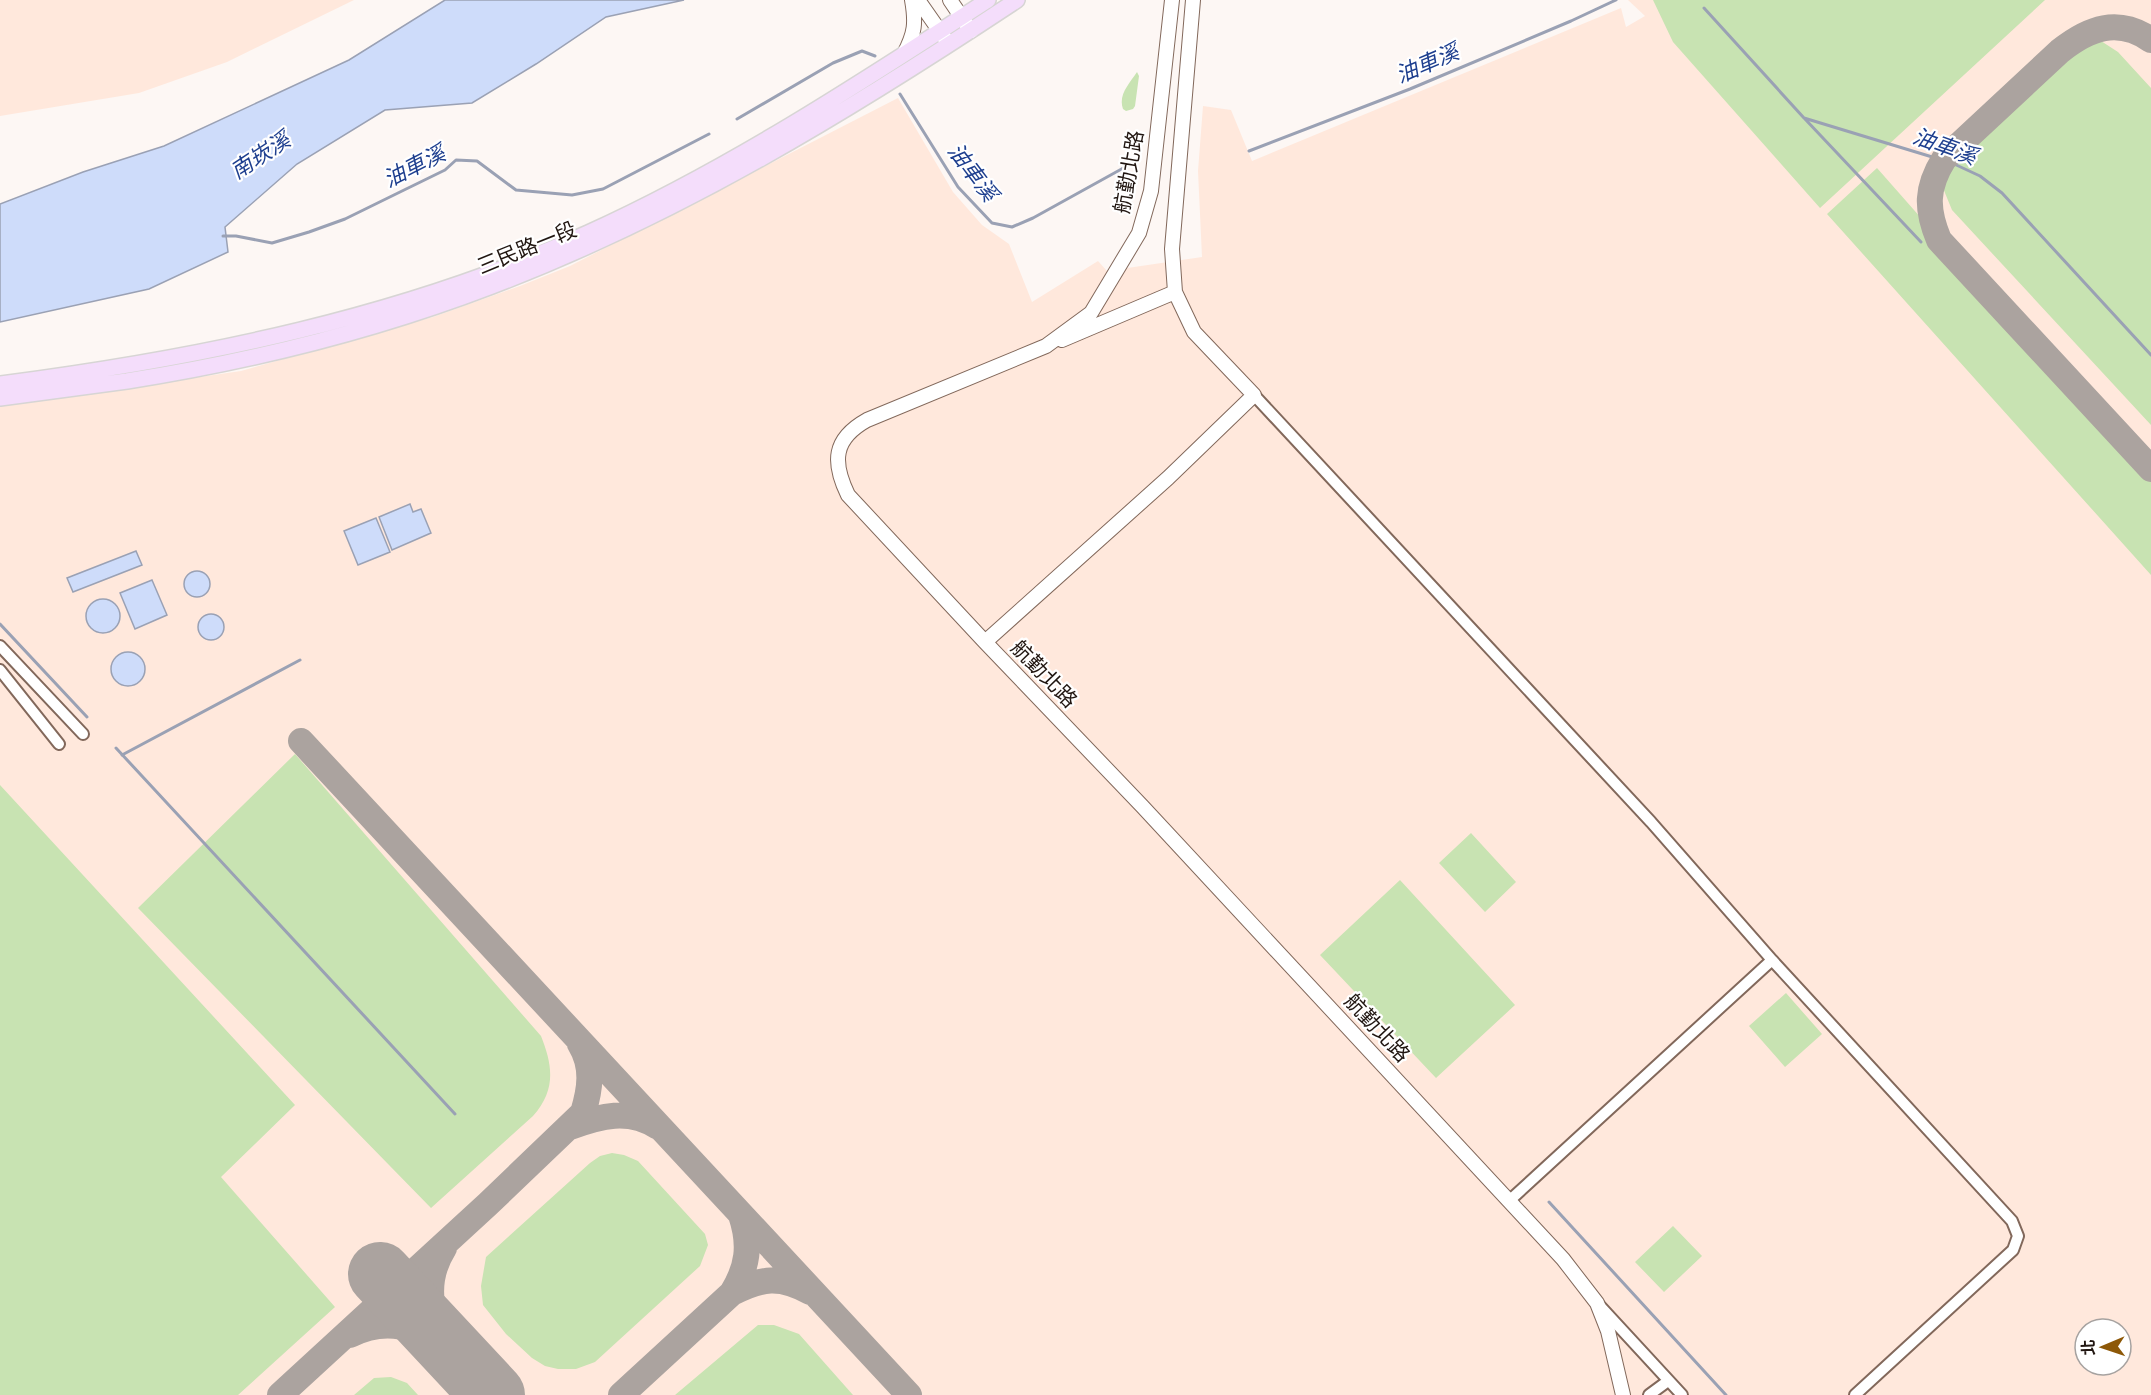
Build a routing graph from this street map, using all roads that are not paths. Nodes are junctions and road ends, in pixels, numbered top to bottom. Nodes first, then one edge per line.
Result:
1 (912, 0) edge
2 (918, 0) edge
3 (950, 0) edge
4 (988, 0) edge
5 (1017, 0) edge
6 (1172, 0) edge
7 (1193, 0) edge
8 (962, 17) junction
9 (940, 31) junction
10 (971, 31) junction
11 (949, 45) junction
12 (904, 54) junction
13 (1175, 292) junction
14 (1046, 346) junction
15 (0, 384) edge
16 (1254, 395) junction
17 (0, 398) edge
18 (985, 642) junction
19 (0, 646) edge
20 (0, 670) edge
21 (82, 734) dead end
22 (59, 744) dead end
23 (1772, 960) junction
24 (1509, 1201) junction
25 (1597, 1303) junction
26 (1668, 1381) junction
27 (1623, 1395) edge
28 (1648, 1395) edge
29 (1683, 1395) edge
30 (1855, 1395) edge

1 - 12 street
2 - 9 street
3 - 8 street
4 - 8 main road, 三民路一段
5 - 10 main road, 三民路一段
6 - 14 street, 航勤北路
7 - 13 street
8 - 9 main road, 三民路一段
8 - 10 street
9 - 11 street
9 - 12 main road, 三民路一段
10 - 11 main road, 三民路一段
11 - 17 main road, 三民路一段
12 - 15 main road, 三民路一段
13 - 14 street
13 - 16 street
14 - 18 street, 航勤北路
16 - 18 street
16 - 23 street
18 - 24 street, 航勤北路
19 - 21 street
20 - 22 street
23 - 24 street
23 - 30 street
24 - 25 street, 航勤北路
25 - 26 street
25 - 27 street, 航勤北路
26 - 28 street
26 - 29 street

